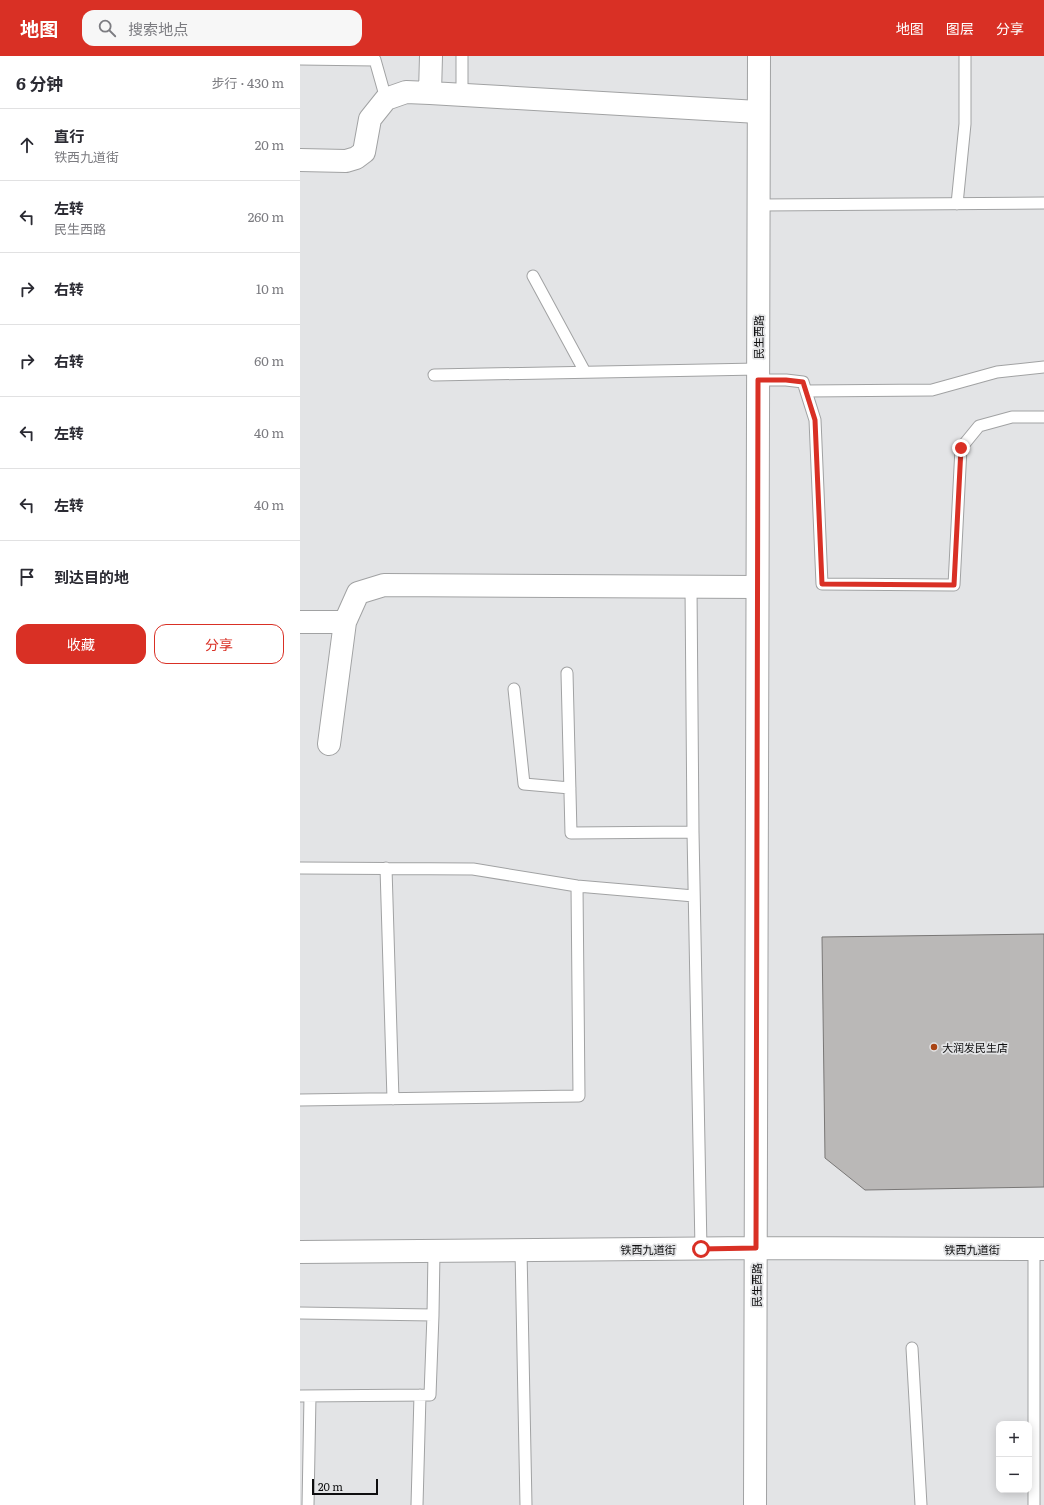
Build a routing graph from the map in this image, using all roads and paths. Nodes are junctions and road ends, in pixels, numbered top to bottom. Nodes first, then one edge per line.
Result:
1 (431, 56) edge
2 (462, 56) edge
3 (759, 56) edge
4 (965, 56) edge
5 (300, 59) edge
6 (430, 93) junction
7 (462, 95) junction
8 (386, 99) junction
9 (758, 112) junction
10 (300, 160) edge
11 (1044, 203) edge
12 (957, 204) junction
13 (758, 205) junction
14 (533, 276) dead end
15 (1044, 367) edge
16 (585, 372) junction
17 (758, 374) junction
18 (434, 375) dead end
19 (806, 391) junction
20 (1044, 417) edge
21 (692, 587) junction
22 (758, 587) junction
23 (300, 622) edge
24 (345, 622) junction
25 (567, 673) dead end
26 (514, 689) dead end
27 (329, 744) dead end
28 (570, 788) junction
29 (693, 832) junction
30 (300, 868) edge
31 (386, 868) junction
32 (577, 886) junction
33 (694, 896) junction
34 (393, 1098) junction
35 (300, 1100) edge
36 (756, 1248) junction
37 (701, 1249) junction
38 (1039, 1249) edge
39 (521, 1250) junction
40 (434, 1251) junction
41 (300, 1252) edge
42 (300, 1313) edge
43 (432, 1315) junction
44 (912, 1348) dead end
45 (420, 1395) junction
46 (305, 1396) edge
47 (308, 1505) edge
48 (417, 1505) edge
49 (526, 1505) edge
50 (755, 1505) edge
51 (921, 1505) edge
52 (1034, 1505) edge

1 - 6 main road
2 - 7 lane
3 - 9 main road, 民生西路
4 - 12 lane
5 - 8 lane
6 - 7 main road
6 - 8 main road
7 - 9 main road
8 - 10 main road
9 - 13 main road, 民生西路
11 - 12 lane
12 - 13 lane
13 - 17 main road, 民生西路
14 - 16 lane
15 - 19 lane
16 - 17 lane
16 - 18 lane
17 - 19 lane
17 - 22 main road, 民生西路
19 - 20 lane
21 - 22 main road
21 - 24 main road
21 - 29 lane
22 - 36 main road, 民生西路
23 - 24 main road
24 - 27 main road
25 - 28 lane
26 - 28 lane
28 - 29 lane
29 - 33 lane
30 - 31 lane
31 - 32 lane
31 - 34 lane
32 - 33 lane
32 - 34 lane
33 - 37 lane
34 - 35 lane
36 - 37 main road, 铁西九道街
36 - 38 main road, 铁西九道街
36 - 50 main road, 民生西路
37 - 39 main road, 铁西九道街
38 - 52 lane
39 - 40 main road, 铁西九道街
39 - 49 lane
40 - 41 main road, 铁西九道街
40 - 43 lane
42 - 43 lane
43 - 45 lane
44 - 51 lane
45 - 46 lane
45 - 48 lane
46 - 47 lane

